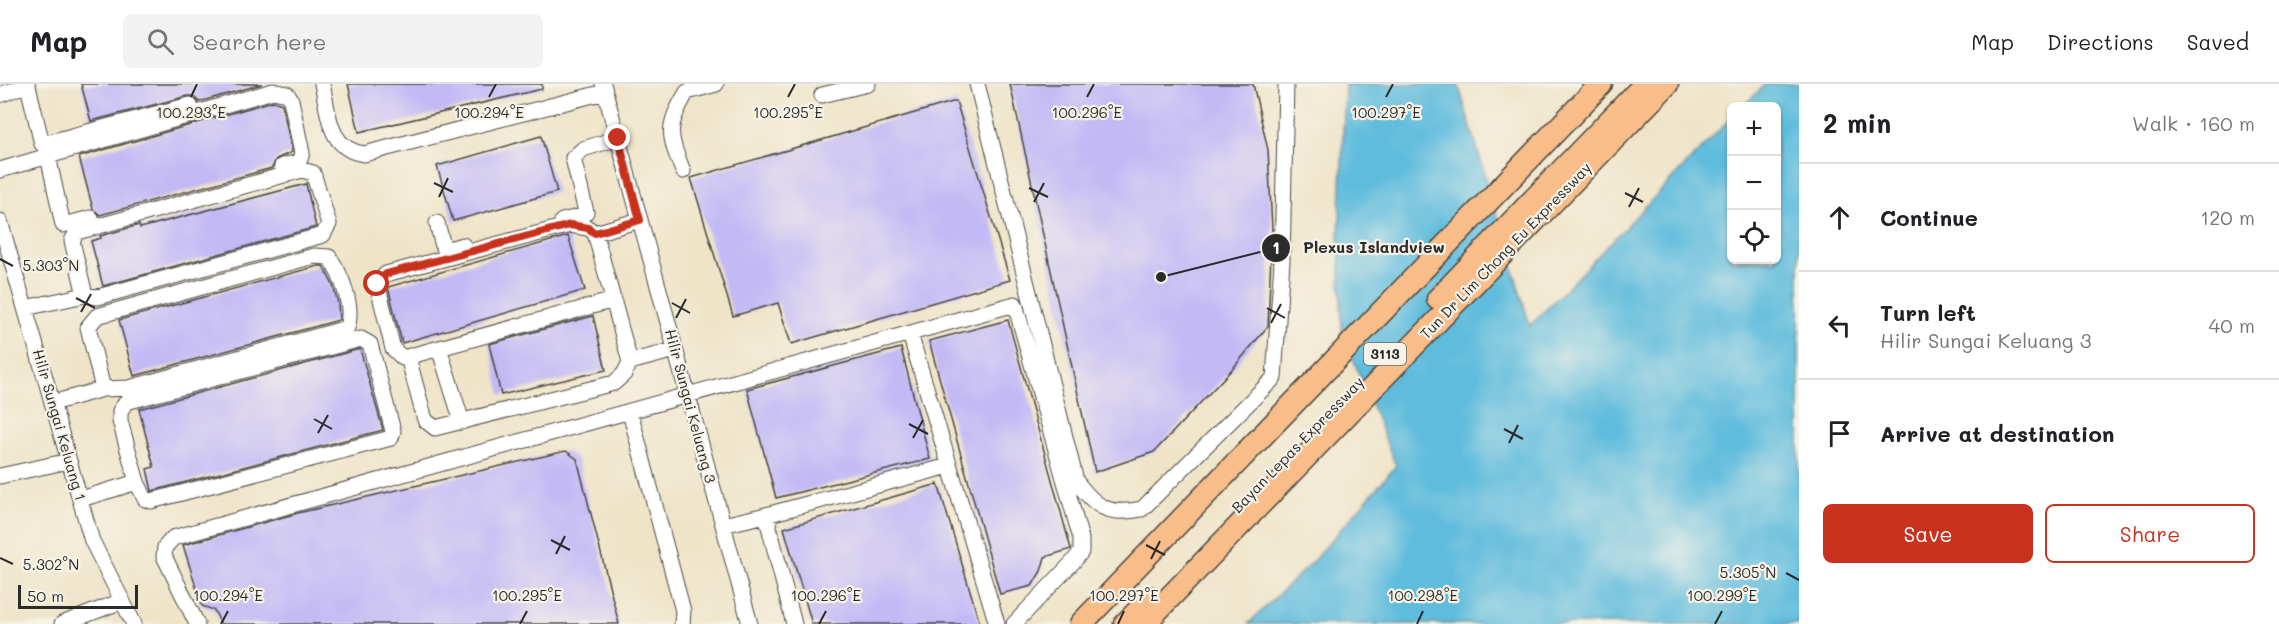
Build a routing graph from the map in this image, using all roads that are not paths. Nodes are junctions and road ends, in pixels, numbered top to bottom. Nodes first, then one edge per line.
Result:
1 (267, 84) edge
2 (322, 84) edge
3 (716, 84) edge
4 (868, 84) edge
5 (977, 84) edge
6 (1286, 84) edge
7 (1600, 84) edge
8 (1617, 84) edge
9 (1645, 84) edge
10 (1667, 84) edge
11 (27, 85) edge
12 (604, 88) edge
13 (0, 95) edge
14 (822, 95) dead end
15 (618, 138) junction
16 (48, 156) junction
17 (0, 170) edge
18 (682, 171) dead end
19 (0, 220) edge
20 (640, 220) junction
21 (437, 223) dead end
22 (595, 233) junction
23 (2, 234) edge
24 (85, 295) junction
25 (614, 300) junction
26 (25, 308) junction
27 (910, 334) junction
28 (439, 348) junction
29 (675, 350) junction
30 (408, 357) junction
31 (630, 362) junction
32 (103, 389) junction
33 (688, 396) junction
34 (52, 403) junction
35 (630, 412) junction
36 (462, 422) junction
37 (69, 461) junction
38 (949, 466) junction
39 (0, 476) edge
40 (137, 482) junction
41 (81, 499) junction
42 (766, 515) junction
43 (723, 525) junction
44 (122, 601) junction
45 (62, 624) edge
46 (134, 624) edge
47 (197, 624) edge
48 (682, 624) edge
49 (750, 624) edge
50 (794, 624) edge
51 (997, 624) edge
52 (1014, 624) edge
53 (1082, 624) edge
54 (1098, 624) edge
55 (1125, 624) edge
56 (1144, 624) edge

1 - 11 street
2 - 12 street
3 - 18 street
4 - 14 street
5 - 6 street
7 - 53 highway, 3113
8 - 54 highway, Bayan Lepas Expressway / 3113
9 - 55 highway, Bayan Lepas Expressway / 3113
10 - 56 highway, Tun Dr Lim Chong Eu Expressway / 3113
11 - 13 street
12 - 15 street, Hilir Sungai Keluang 3
15 - 20 street, Hilir Sungai Keluang 3
15 - 21 street
16 - 16 street
16 - 17 street
19 - 23 street, Hilir Sungai Keluang 1
20 - 22 street
20 - 29 street, Hilir Sungai Keluang 3
22 - 25 street
22 - 30 street
23 - 26 street, Hilir Sungai Keluang 1
24 - 24 street
24 - 26 street
25 - 28 street
25 - 31 street
26 - 34 street, Hilir Sungai Keluang 1
27 - 33 street
27 - 38 street
27 - 52 street
28 - 30 street
28 - 36 street
29 - 31 street
29 - 33 street, Hilir Sungai Keluang 3
30 - 36 street
31 - 36 street
32 - 32 street
32 - 34 street
33 - 35 street
33 - 43 street, Hilir Sungai Keluang 3
34 - 37 street, Hilir Sungai Keluang 1
35 - 47 street
35 - 48 street
37 - 39 street
37 - 41 street, Hilir Sungai Keluang 1
38 - 42 street
38 - 51 street
40 - 40 street
40 - 41 street
41 - 44 street, Hilir Sungai Keluang 1
42 - 43 street
42 - 50 street
43 - 49 street, Hilir Sungai Keluang 3
44 - 45 street
44 - 46 street, Hilir Sungai Keluang 1

